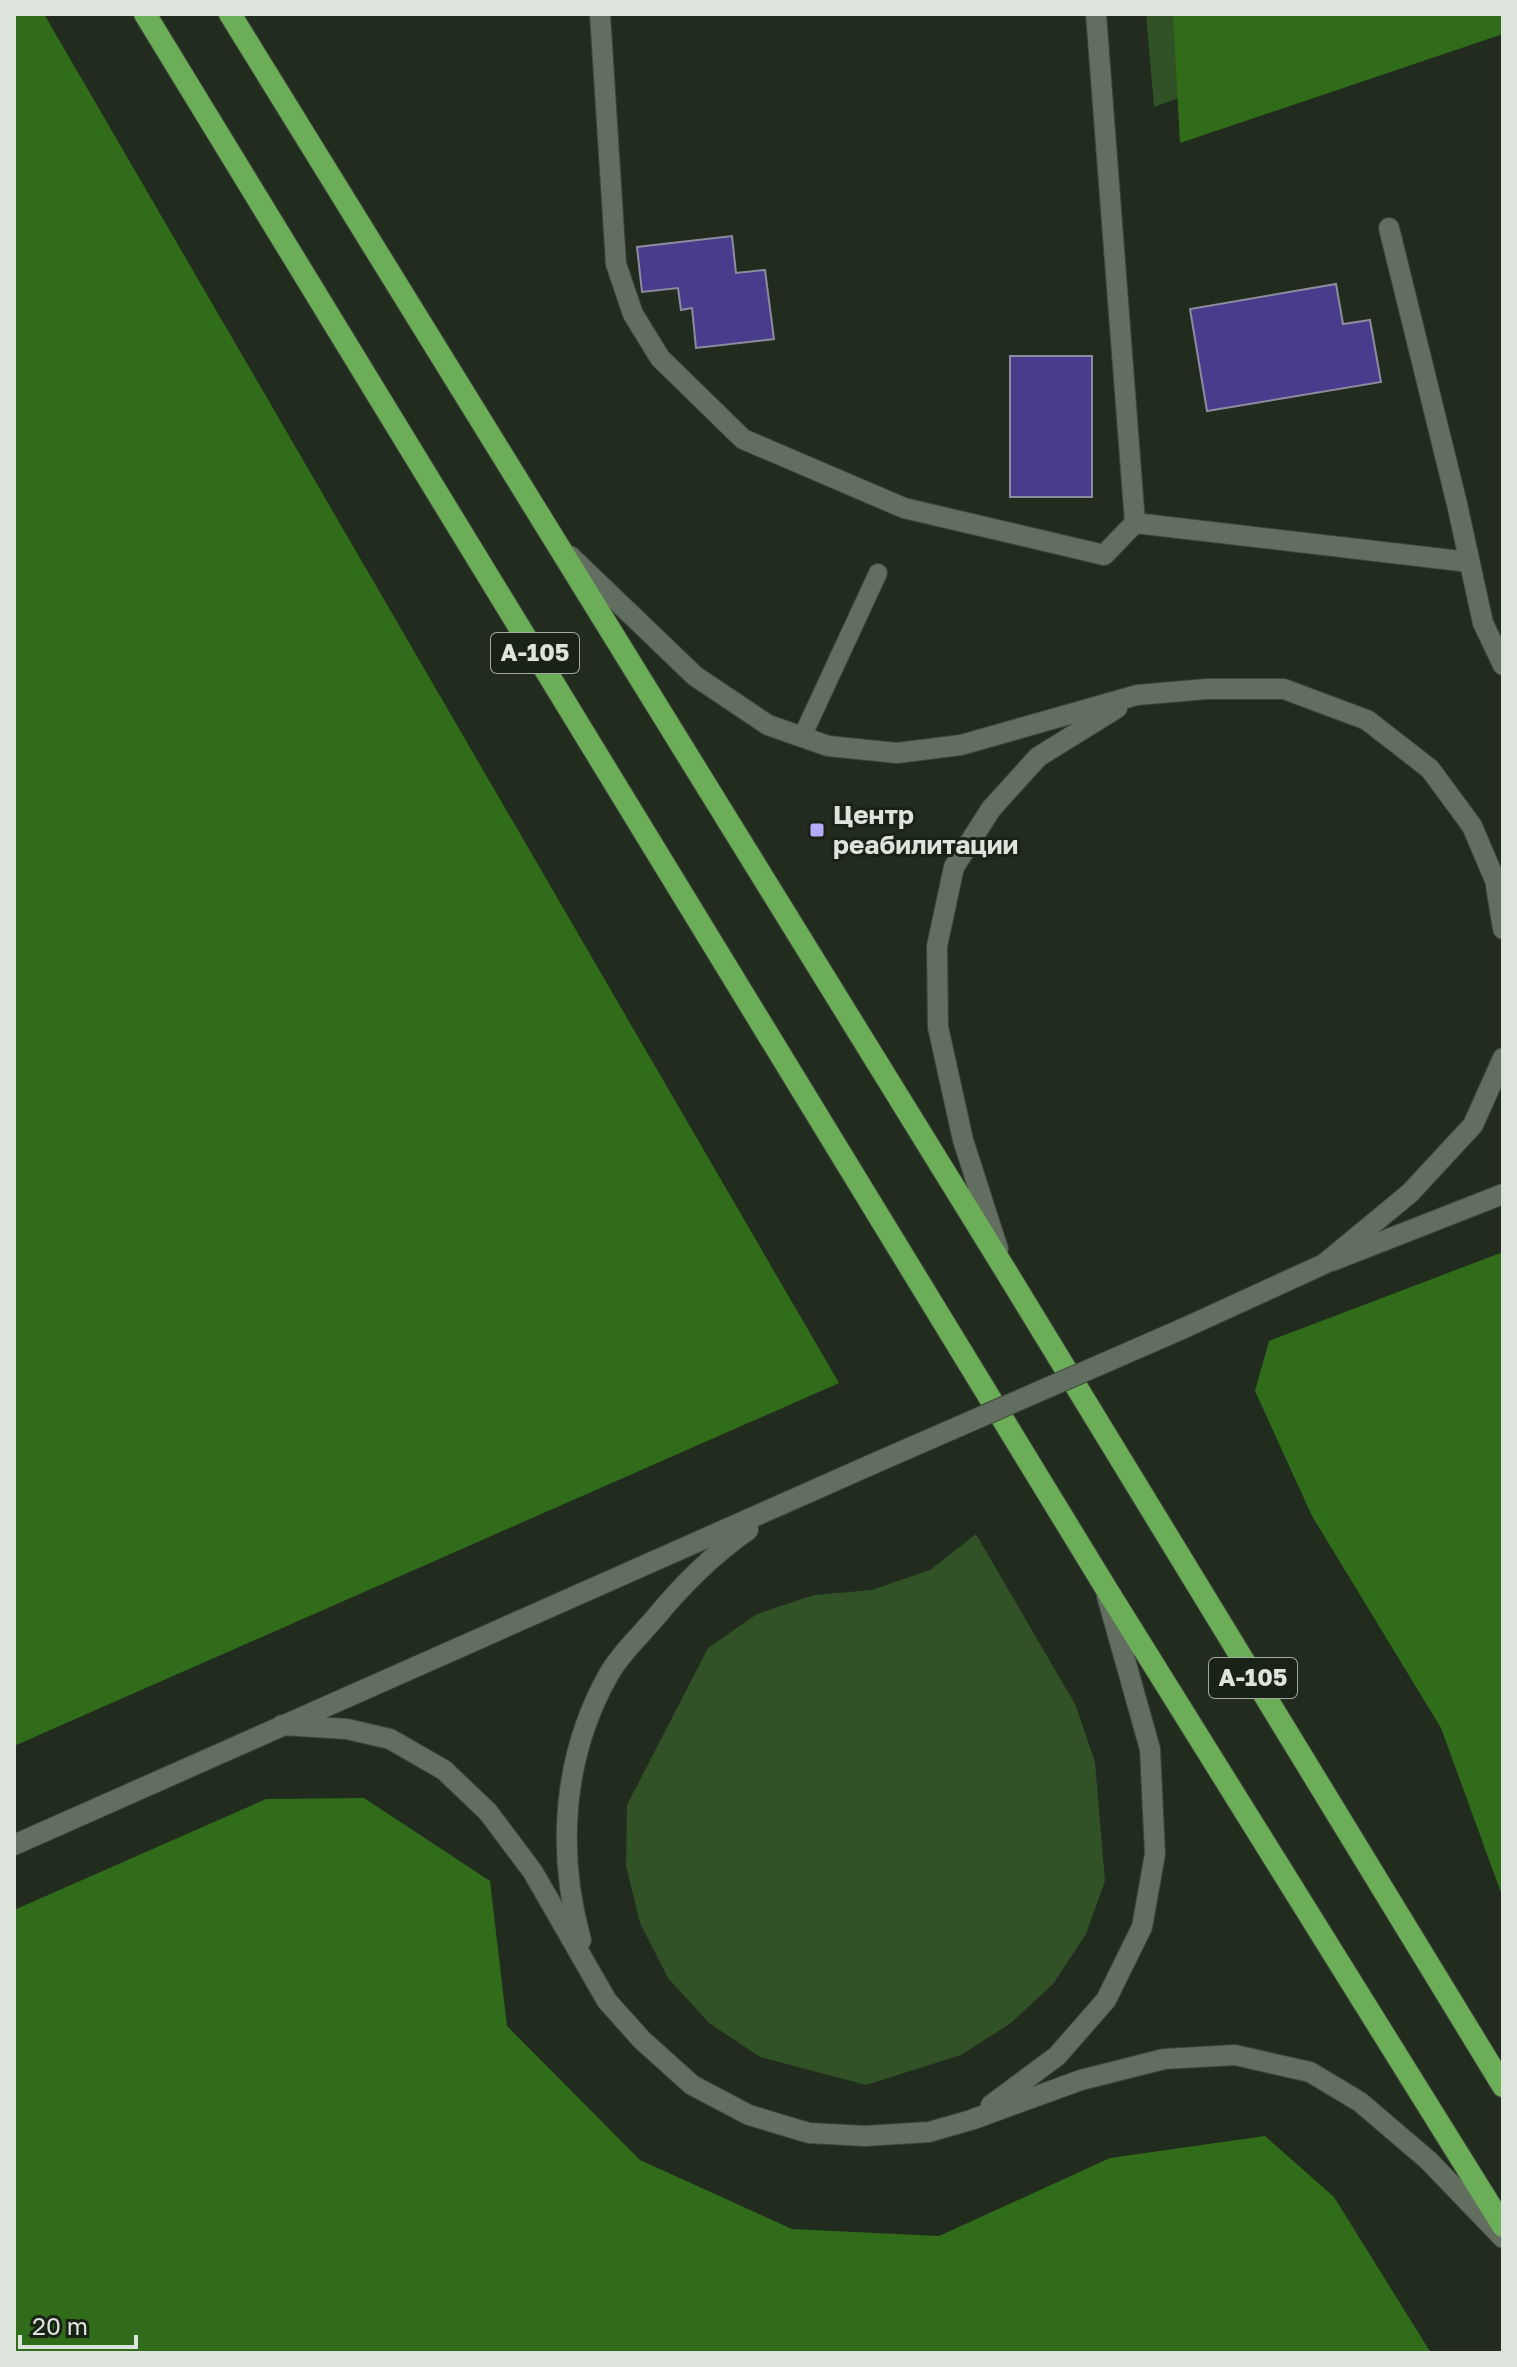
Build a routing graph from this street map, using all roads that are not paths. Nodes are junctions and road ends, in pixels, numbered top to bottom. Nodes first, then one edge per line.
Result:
1 (145, 14) edge
2 (230, 14) edge
3 (600, 14) edge
4 (1096, 14) edge
5 (1389, 228) dead end
6 (1135, 523) junction
7 (555, 542) junction
8 (1469, 562) junction
9 (878, 573) dead end
10 (1503, 665) edge
11 (1137, 695) junction
12 (802, 737) junction
13 (1499, 892) edge
14 (1503, 929) edge
15 (1503, 1058) edge
16 (1503, 1194) edge
17 (1324, 1264) junction
18 (1004, 1268) junction
19 (792, 1501) junction
20 (1104, 1585) junction
21 (282, 1725) junction
22 (14, 1845) edge
23 (587, 1963) junction
24 (1503, 2086) edge
25 (971, 2120) junction
26 (1503, 2226) edge
27 (1503, 2238) edge

1 - 20 highway, А-105
2 - 7 highway, А-105
3 - 6 main road
4 - 6 main road
5 - 8 main road
6 - 8 main road
7 - 12 main road
7 - 18 highway, А-105
8 - 10 main road
9 - 12 lane
11 - 12 main road
11 - 13 main road
11 - 18 main road
13 - 14 main road
15 - 17 main road
16 - 17 main road
17 - 19 main road, bridge
18 - 24 highway, А-105
19 - 21 main road
19 - 23 main road
20 - 25 main road
20 - 26 highway, А-105
21 - 22 main road
21 - 23 main road
23 - 25 main road
25 - 27 main road

